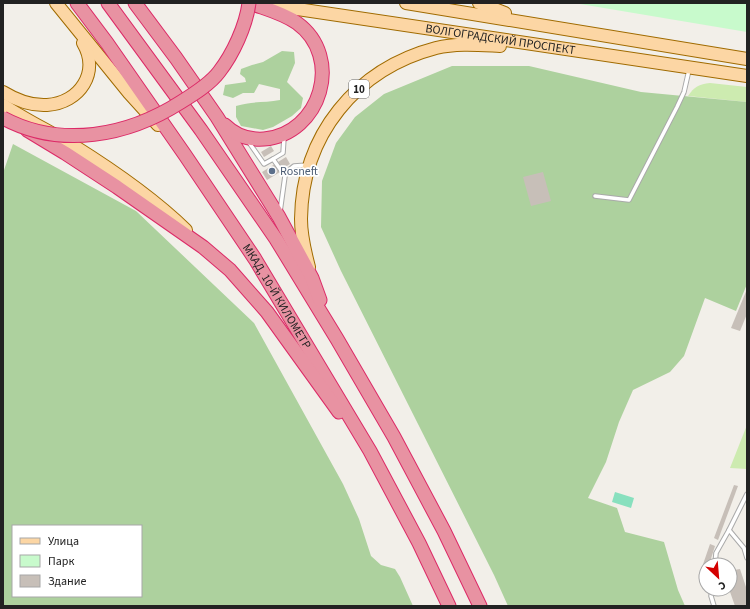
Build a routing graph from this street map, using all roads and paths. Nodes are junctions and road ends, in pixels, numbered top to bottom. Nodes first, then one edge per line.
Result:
1 (56, 3) edge
2 (77, 3) edge
3 (135, 3) edge
4 (249, 3) edge
5 (254, 3) edge
6 (406, 3) edge
7 (479, 3) edge
8 (111, 8) edge
9 (67, 18) junction
10 (540, 25) junction
11 (554, 47) junction
12 (747, 60) edge
13 (689, 67) junction
14 (747, 76) edge
15 (3, 92) edge
16 (3, 105) edge
17 (3, 117) edge
18 (217, 117) junction
19 (285, 133) junction
20 (246, 137) junction
21 (185, 155) junction
22 (273, 159) junction
23 (309, 164) junction
24 (284, 174) junction
25 (595, 196) dead end
26 (279, 217) junction
27 (203, 247) junction
28 (312, 278) junction
29 (337, 338) junction
30 (370, 451) junction
31 (747, 494) edge
32 (729, 530) junction
33 (716, 557) edge
34 (747, 558) edge
35 (449, 606) edge
36 (480, 606) edge

1 - 9 main road
2 - 21 highway, МКАД, 10-Й КИЛОМЕТР
3 - 18 highway
4 - 17 highway, bridge
4 - 19 highway
5 - 11 main road, ВОЛГОГРАДСКИЙ ПРОСПЕКТ
6 - 10 main road, ВОЛГОГРАДСКИЙ ПРОСПЕКТ
7 - 10 main road
8 - 29 highway
9 - 15 main road
9 - 21 main road
10 - 12 main road, ВОЛГОГРАДСКИЙ ПРОСПЕКТ
11 - 13 main road, ВОЛГОГРАДСКИЙ ПРОСПЕКТ
11 - 23 main road, 10
13 - 14 main road, ВОЛГОГРАДСКИЙ ПРОСПЕКТ
13 - 25 lane
16 - 27 main road
17 - 27 highway
18 - 20 highway
18 - 26 highway
19 - 20 highway
19 - 22 lane
20 - 22 lane
21 - 30 highway, МКАД, 10-Й КИЛОМЕТР
22 - 24 lane
23 - 24 lane
23 - 28 main road, 10
24 - 26 lane
26 - 28 highway
27 - 30 highway
28 - 29 highway, 10
29 - 36 highway
30 - 35 highway, МКАД, 10-Й КИЛОМЕТР
31 - 32 lane
32 - 33 lane
32 - 34 lane

